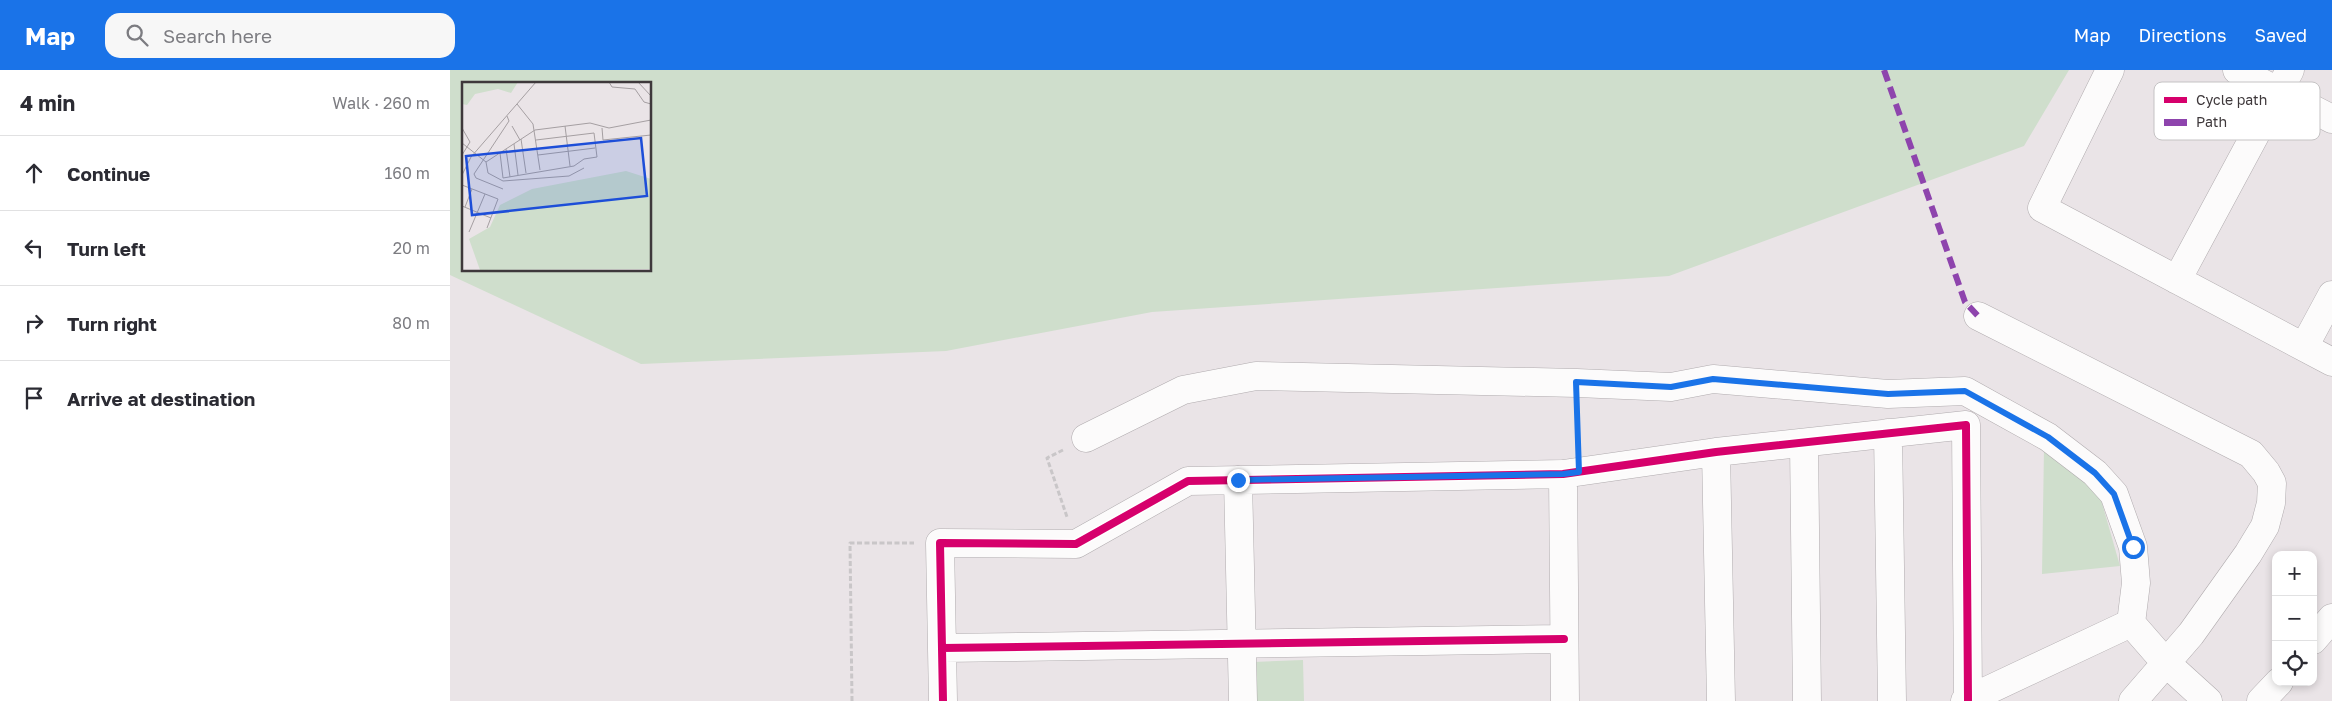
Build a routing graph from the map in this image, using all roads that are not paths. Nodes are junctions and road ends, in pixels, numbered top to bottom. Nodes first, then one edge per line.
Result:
1 (2110, 70) edge
2 (2238, 70) edge
3 (2284, 81) edge
4 (2320, 110) edge
5 (2332, 119) edge
6 (2252, 140) edge
7 (2177, 280) junction
8 (2332, 295) edge
9 (1978, 316) dead end
10 (2304, 347) junction
11 (2332, 362) edge
12 (1888, 433) junction
13 (1086, 438) dead end
14 (1804, 443) junction
15 (1716, 452) junction
16 (1571, 473) junction
17 (1238, 480) junction
18 (2332, 618) edge
19 (2130, 623) junction
20 (2317, 635) edge
21 (1564, 639) junction
22 (1242, 644) junction
23 (942, 648) junction
24 (2166, 662) junction
25 (2275, 686) edge
26 (2199, 692) edge
27 (1966, 700) edge
28 (943, 701) edge
29 (1243, 701) edge
30 (1565, 701) edge
31 (1721, 701) edge
32 (1807, 701) edge
33 (1892, 701) edge
34 (2133, 701) edge
35 (2260, 701) edge

1 - 7 main road
2 - 3 main road
4 - 5 main road
6 - 7 main road
7 - 10 main road
8 - 10 main road
9 - 24 main road
10 - 11 main road
12 - 14 main road
12 - 27 main road
12 - 33 main road
13 - 19 main road
14 - 15 main road
14 - 32 main road
15 - 16 main road
15 - 31 main road
16 - 17 main road
16 - 21 main road
17 - 22 main road
17 - 23 main road
18 - 20 main road
19 - 24 main road
19 - 27 main road
21 - 22 main road
21 - 30 main road
22 - 23 main road
22 - 29 main road
23 - 28 main road
24 - 26 main road
24 - 34 main road
25 - 35 main road

